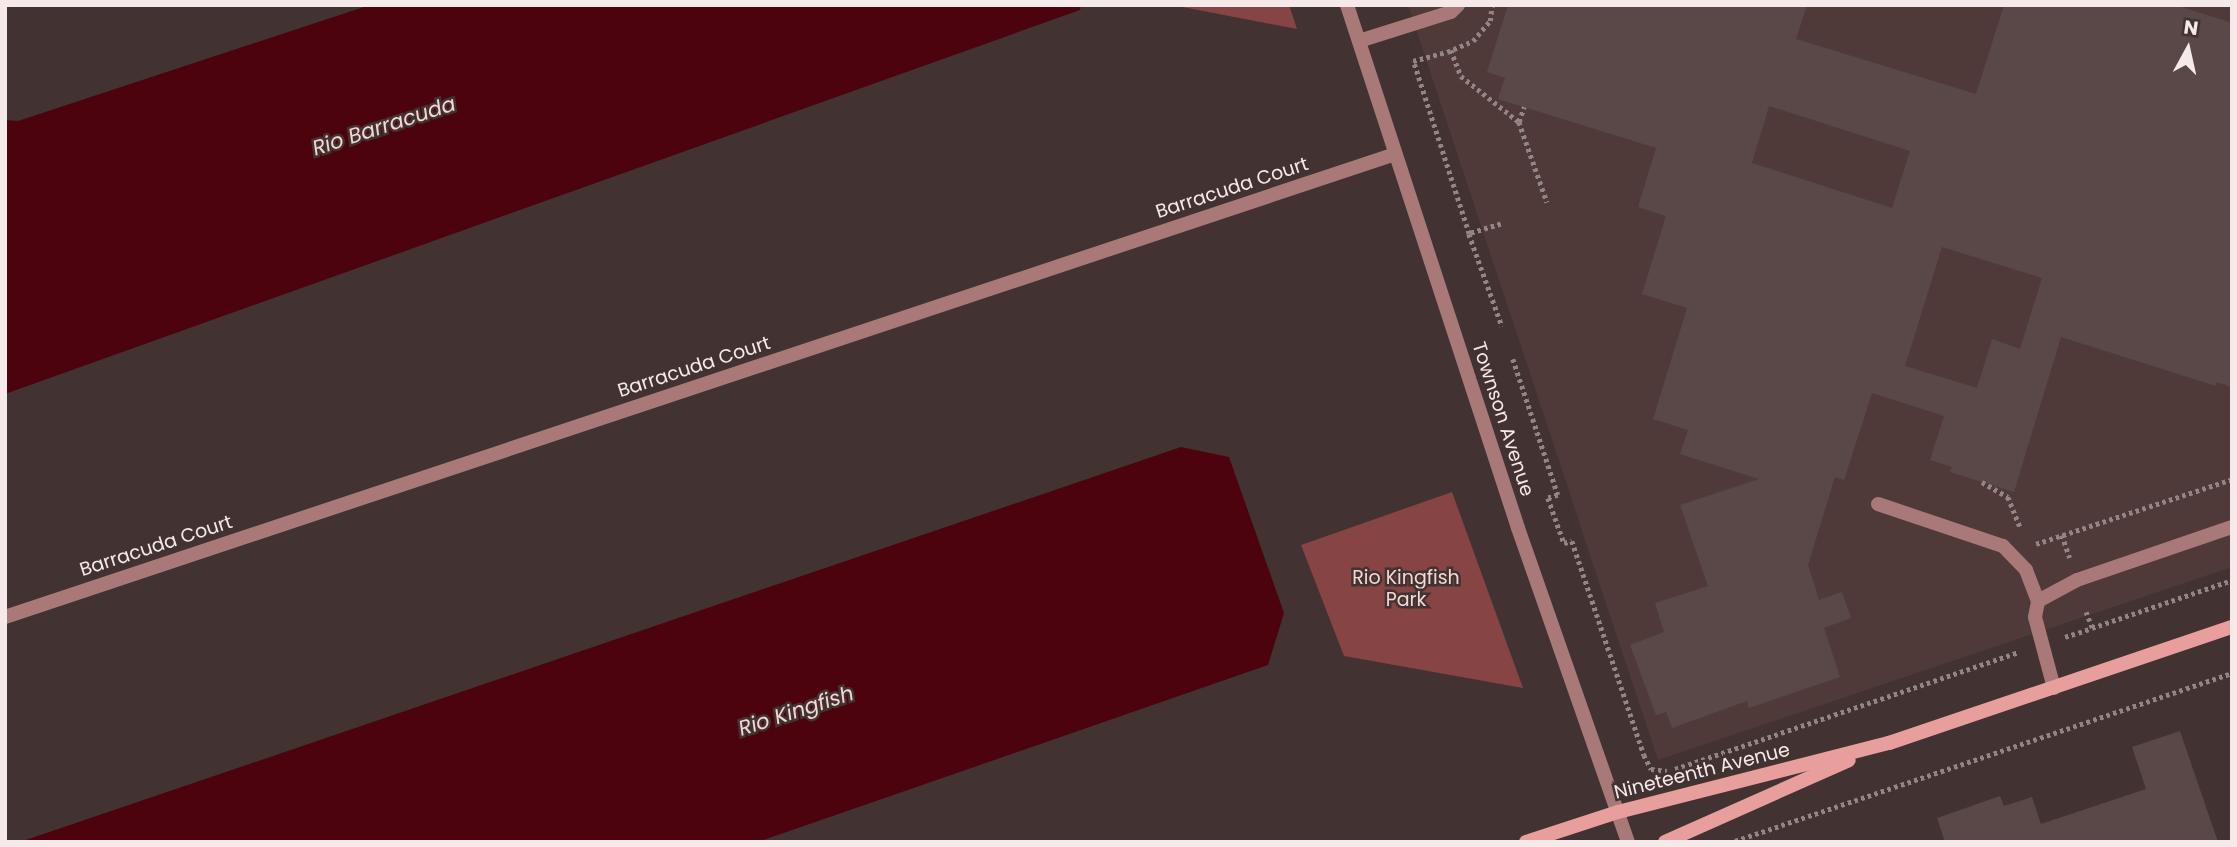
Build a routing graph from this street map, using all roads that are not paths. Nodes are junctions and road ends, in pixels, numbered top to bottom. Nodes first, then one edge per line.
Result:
1 (1347, 5) edge
2 (1458, 5) edge
3 (1359, 41) junction
4 (1395, 154) junction
5 (1878, 504) dead end
6 (2232, 527) edge
7 (2038, 601) junction
8 (5, 617) edge
9 (2232, 627) edge
10 (2053, 688) junction
11 (1889, 743) junction
12 (1618, 812) junction
13 (1526, 842) edge
14 (1628, 842) edge
15 (1665, 842) edge

1 - 3 street, Townson Avenue
2 - 3 street
3 - 4 street, Townson Avenue
4 - 8 street, Barracuda Court
4 - 12 street, Townson Avenue
5 - 7 street
6 - 7 street
7 - 10 street
9 - 10 main road, Nineteenth Avenue
10 - 11 main road, Nineteenth Avenue
11 - 12 main road, Nineteenth Avenue
11 - 15 main road, Nineteenth Avenue
12 - 13 main road, Nineteenth Avenue
12 - 14 street, Townson Avenue

